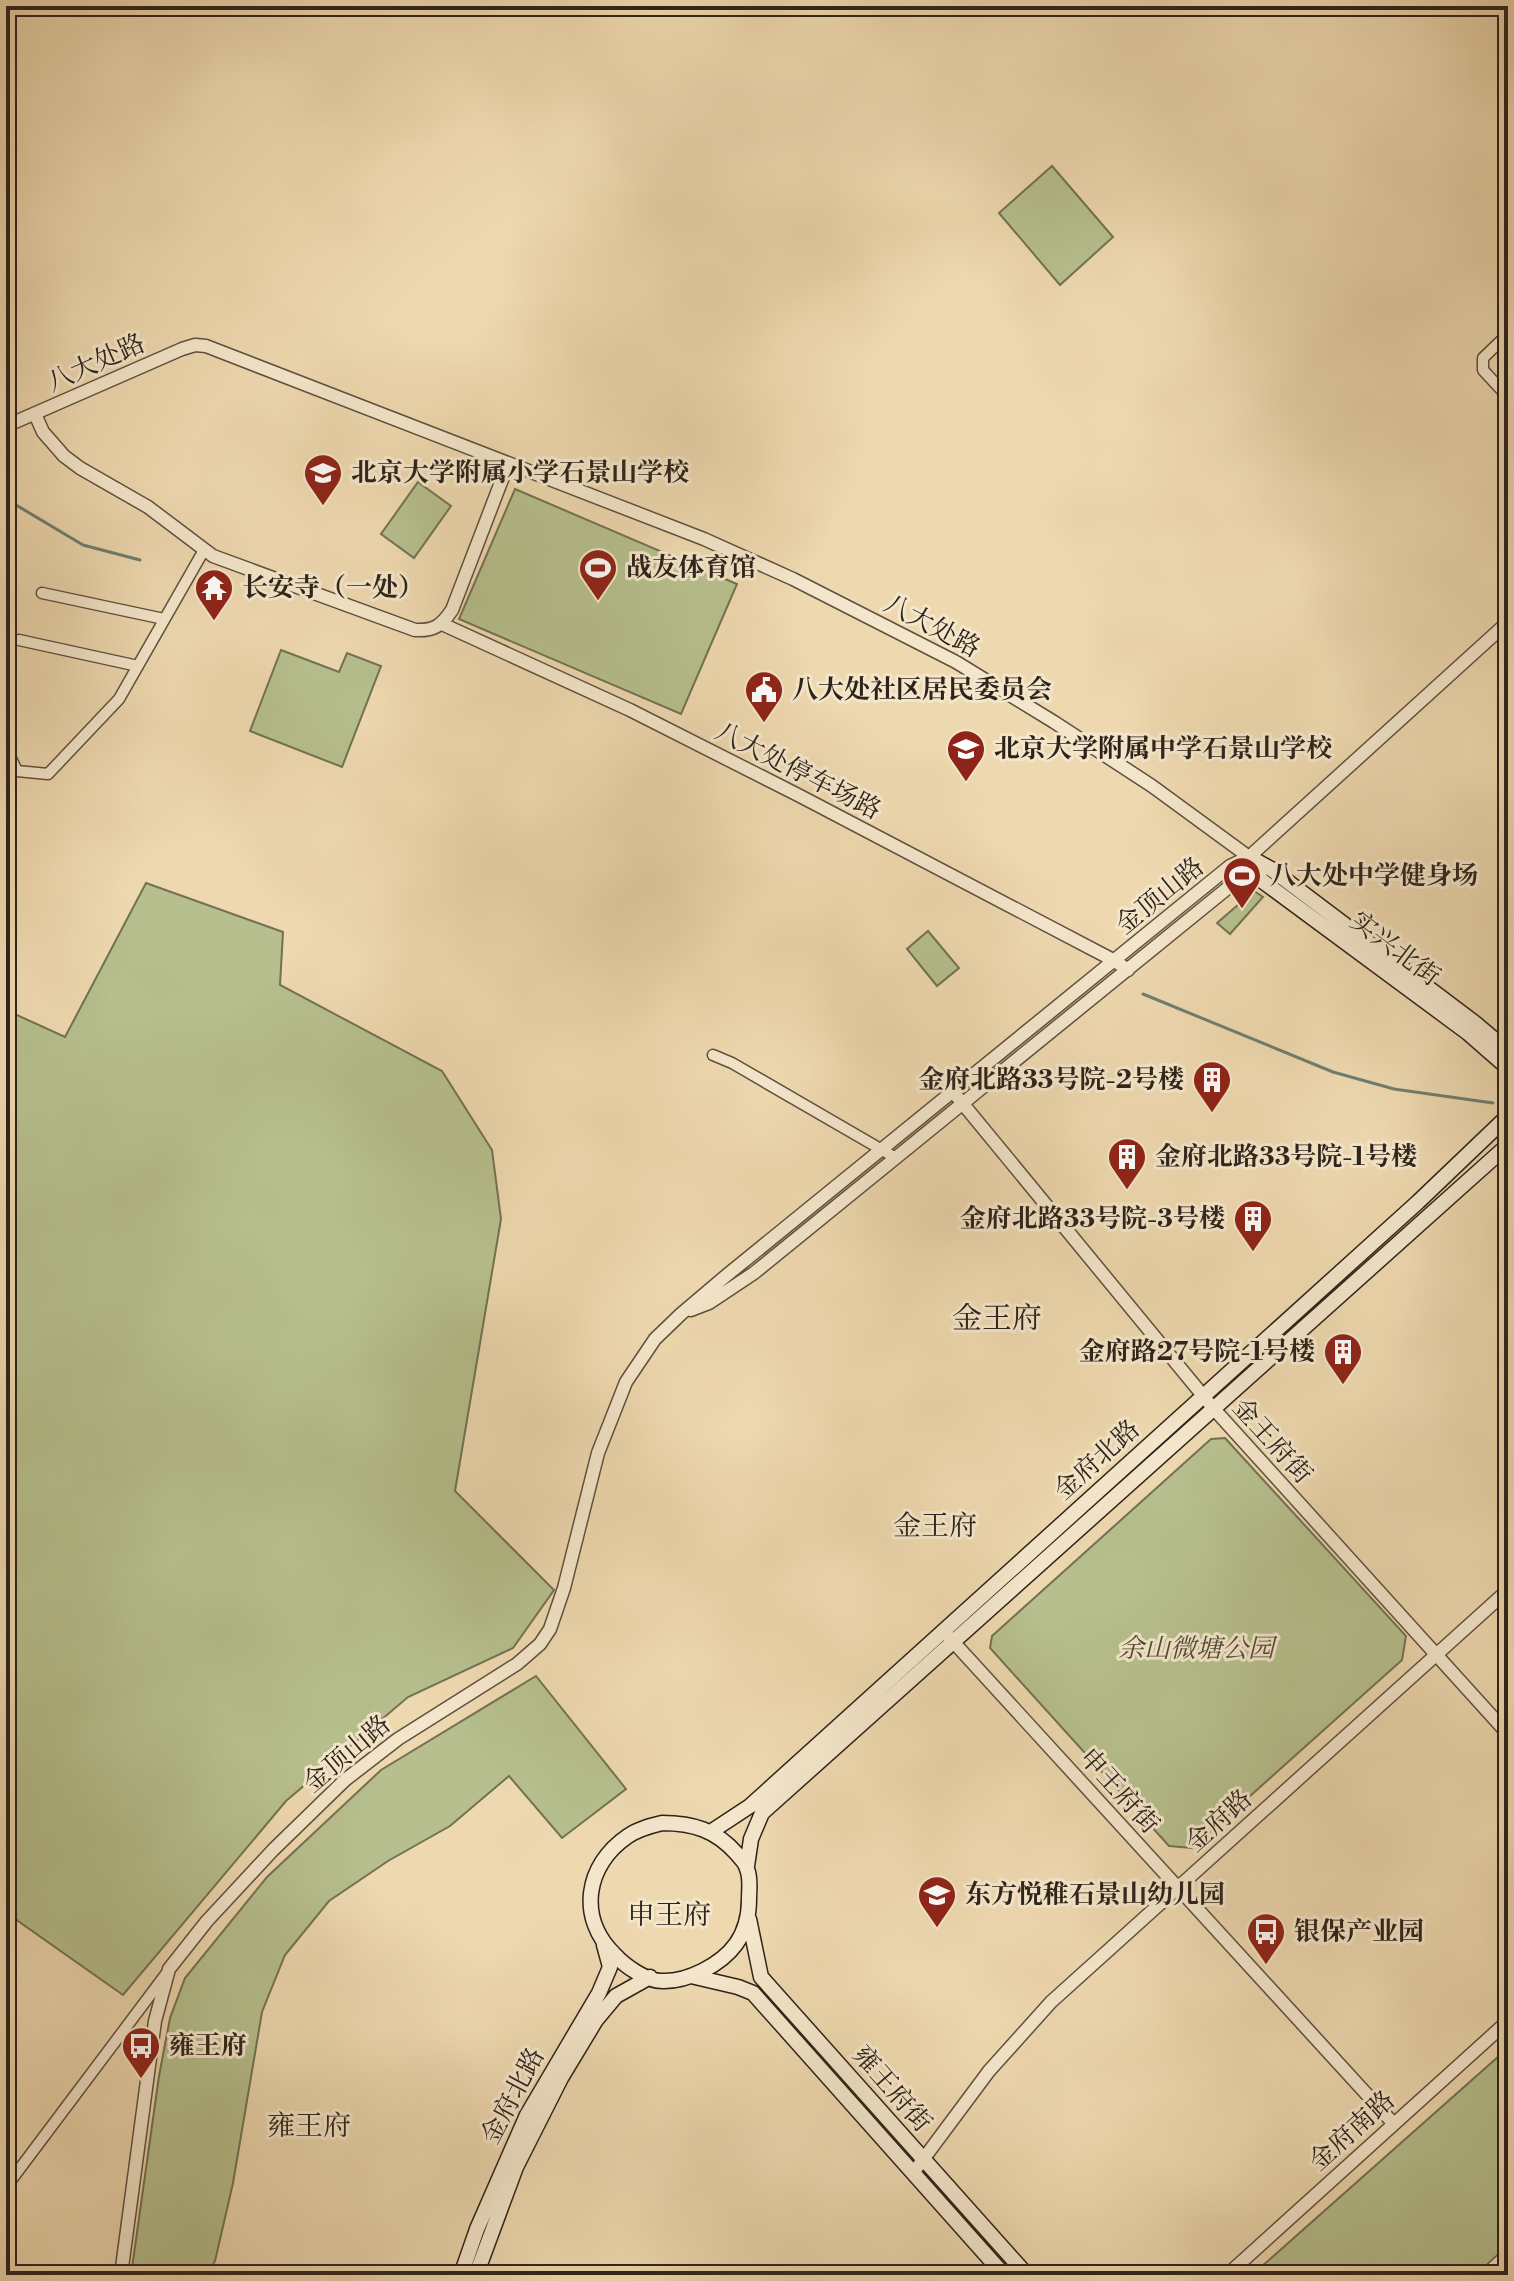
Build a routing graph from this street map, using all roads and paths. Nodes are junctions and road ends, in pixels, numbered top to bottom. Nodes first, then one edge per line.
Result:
1 (1508, 334) edge
2 (1508, 397) edge
3 (35, 414) junction
4 (6, 426) edge
5 (508, 464) junction
6 (204, 550) junction
7 (42, 593) dead end
8 (164, 619) junction
9 (1508, 622) edge
10 (442, 624) junction
11 (19, 640) dead end
12 (138, 666) junction
13 (6, 748) edge
14 (1249, 857) junction
15 (1115, 961) junction
16 (1128, 970) junction
17 (1508, 1051) edge
18 (713, 1055) dead end
19 (1508, 1068) edge
20 (954, 1093) junction
21 (963, 1105) junction
22 (1508, 1116) edge
23 (1508, 1145) edge
24 (884, 1150) junction
25 (896, 1158) junction
26 (681, 1314) junction
27 (1203, 1396) junction
28 (1214, 1409) junction
29 (1508, 1590) edge
30 (948, 1636) junction
31 (1436, 1654) junction
32 (1508, 1734) edge
33 (712, 1831) junction
34 (747, 1866) junction
35 (1178, 1888) junction
36 (749, 1919) junction
37 (604, 1944) junction
38 (169, 1969) junction
39 (691, 1976) junction
40 (650, 1977) junction
41 (1508, 2021) edge
42 (1393, 2123) junction
43 (922, 2160) junction
44 (913, 2173) junction
45 (6, 2187) edge
46 (1508, 2253) edge
47 (121, 2275) edge
48 (461, 2275) edge
49 (476, 2275) edge
50 (1004, 2275) edge
51 (1027, 2275) edge
52 (1227, 2275) edge
53 (1484, 2275) edge

1 - 2 street
3 - 4 street, 八大处路
3 - 5 street, 八大处路
3 - 6 street, 八大处停车场路
5 - 10 street
5 - 14 street, 八大处路
6 - 8 street
6 - 10 street, 八大处停车场路
7 - 8 street
8 - 12 street
9 - 14 street
10 - 15 street, 八大处停车场路
11 - 12 street
12 - 13 street
14 - 15 street, 金顶山路
14 - 16 street, 金顶山路
14 - 17 main road, 实兴北街
14 - 19 main road, 实兴北街
15 - 16 street, 八大处停车场路
15 - 20 street, 金顶山路
16 - 21 street, 金顶山路
18 - 24 street
20 - 21 street, 金王府街
20 - 24 street, 金顶山路
21 - 25 street, 金顶山路
21 - 27 street, 金王府街
22 - 27 main road, 金府北路
23 - 28 main road, 金府北路
24 - 25 street
24 - 26 street, 金顶山路
25 - 26 street, 金顶山路
26 - 38 street, 金顶山路
27 - 28 street, 金王府街
27 - 30 main road, 金府北路
28 - 30 main road, 金府北路
28 - 31 street, 金王府街
29 - 31 street, 金府路
30 - 33 main road, 金府北路
30 - 34 main road, 金府北路
30 - 35 street, 申王府街
31 - 32 street, 金王府街
31 - 35 street, 金府路
33 - 34 main road
33 - 37 main road
34 - 36 main road
35 - 42 street, 申王府街
35 - 43 street, 金府路
36 - 39 main road
36 - 43 main road, 雍王府街
37 - 40 main road
37 - 48 main road, 金府北路
38 - 45 street
38 - 47 street, 金顶山路
39 - 40 main road
39 - 44 main road, 雍王府街
40 - 49 main road, 金府北路
41 - 42 street, 金府南路
42 - 52 street, 金府南路
43 - 44 street, 金府路
43 - 51 main road, 雍王府街
44 - 50 main road, 雍王府街
46 - 53 street

